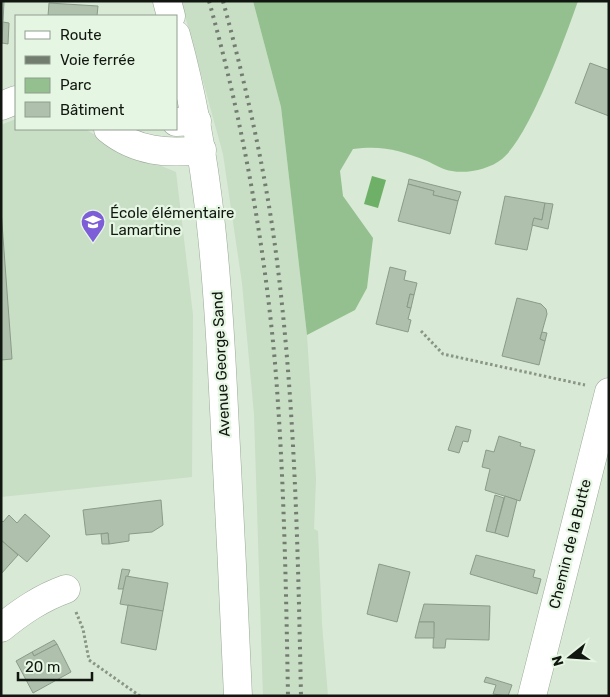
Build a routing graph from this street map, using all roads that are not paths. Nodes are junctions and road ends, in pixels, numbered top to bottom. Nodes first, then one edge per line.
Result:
1 (167, 1) edge
2 (171, 15) edge
3 (178, 52) edge
4 (15, 100) edge
5 (1, 106) edge
6 (186, 122) edge
7 (110, 130) edge
8 (202, 150) junction
9 (601, 389) edge
10 (66, 589) road end
11 (1, 628) edge
12 (238, 696) edge
13 (532, 696) edge

1 - 2 street
3 - 6 street, Avenue George Sand
4 - 5 street
6 - 8 street, Avenue George Sand
7 - 8 street
8 - 12 street, Avenue George Sand
9 - 13 street, Chemin de la Butte
10 - 11 street

